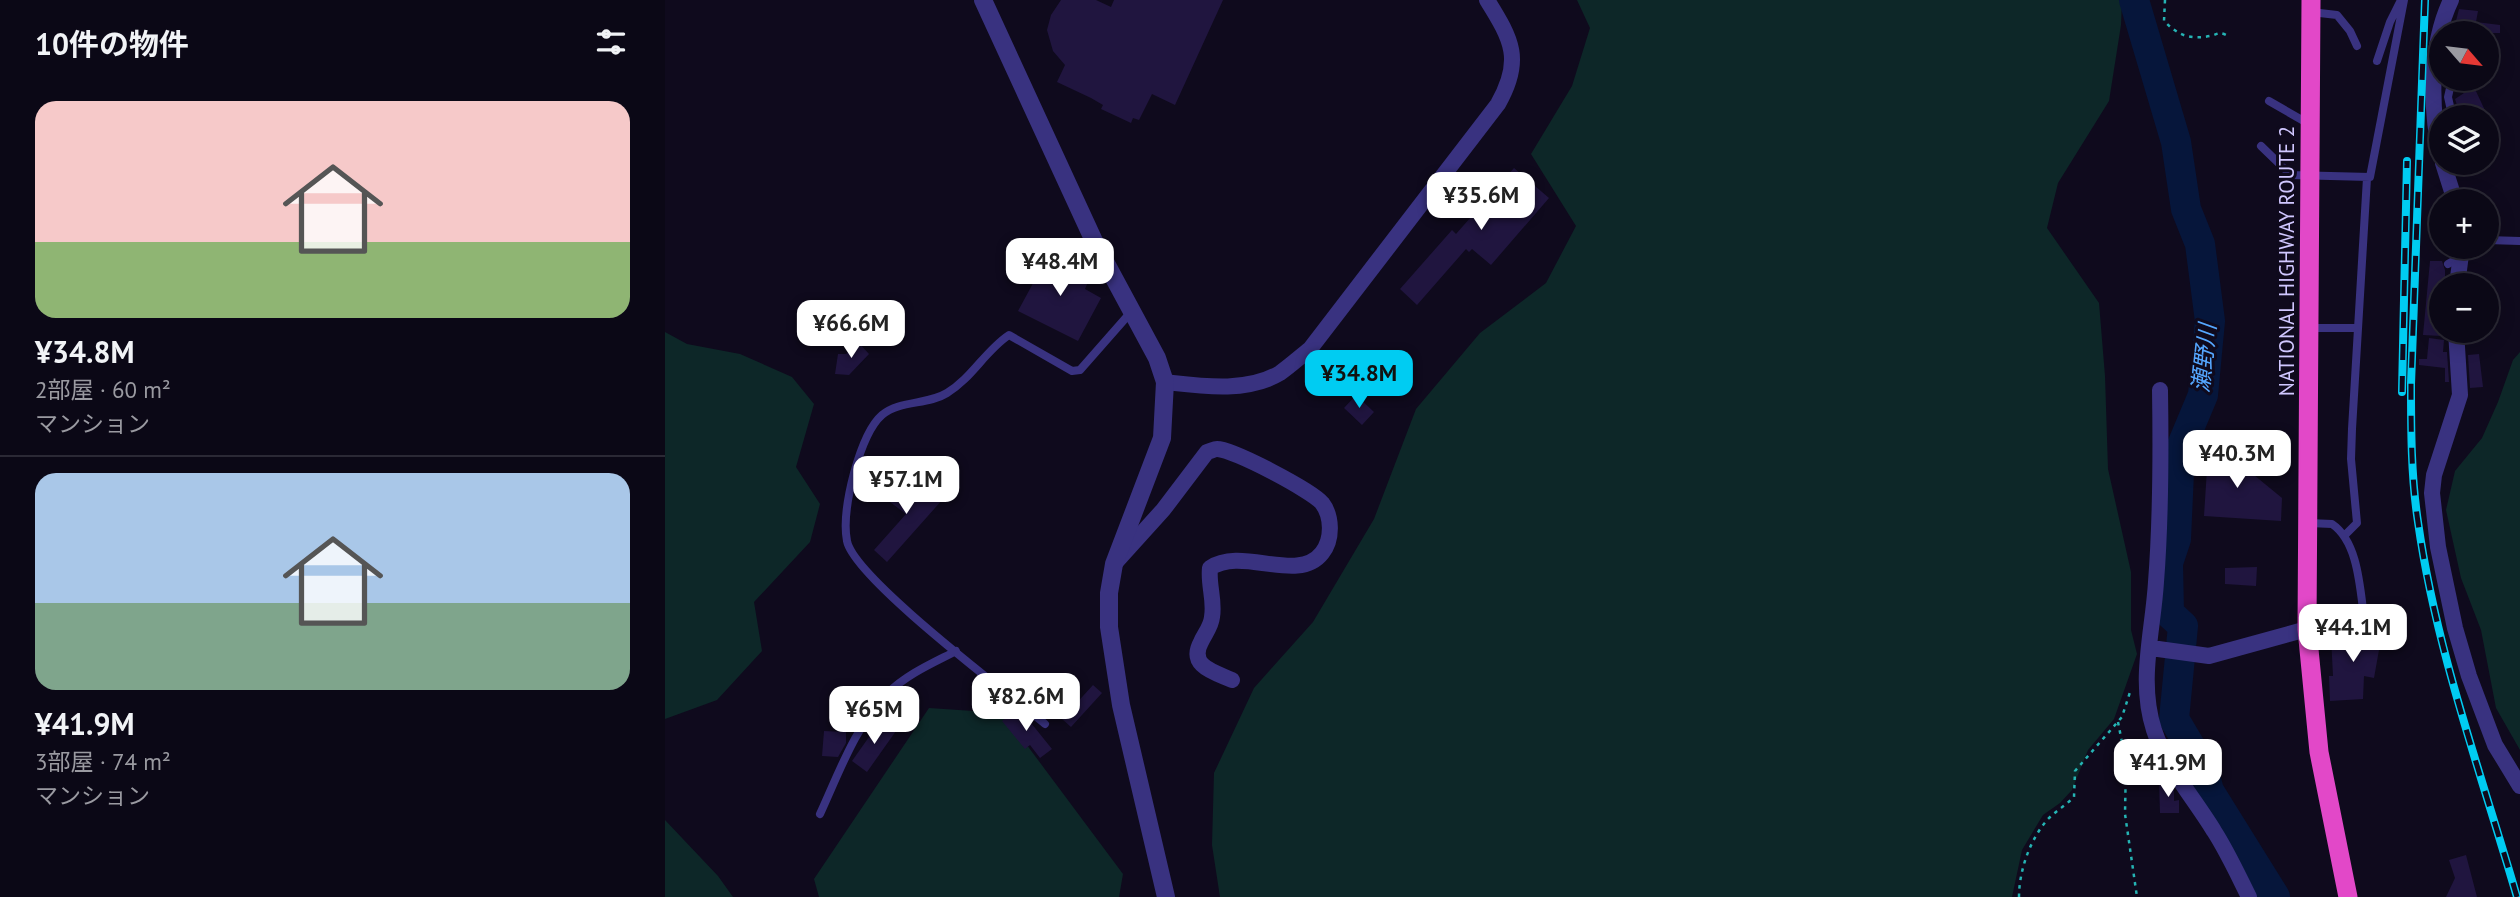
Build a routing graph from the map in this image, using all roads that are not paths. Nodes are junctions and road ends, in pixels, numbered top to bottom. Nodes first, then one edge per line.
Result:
1 (983, 0) edge
2 (1487, 0) edge
3 (2402, 0) edge
4 (2451, 0) edge
5 (2311, 6) edge
6 (2444, 21) edge
7 (2357, 47) dead end
8 (2377, 61) dead end
9 (2269, 100) dead end
10 (2310, 124) junction
11 (2261, 146) dead end
12 (2309, 176) junction
13 (2367, 178) junction
14 (2499, 240) edge
15 (2520, 241) edge
16 (1131, 312) junction
17 (2309, 328) junction
18 (2358, 328) junction
19 (2457, 343) edge
20 (1165, 382) junction
21 (2160, 390) dead end
22 (2309, 523) junction
23 (2344, 536) junction
24 (1114, 564) junction
25 (2308, 626) junction
26 (2151, 648) dead end
27 (956, 651) junction
28 (1232, 680) dead end
29 (1045, 724) dead end
30 (2520, 786) edge
31 (820, 814) dead end
32 (1166, 897) edge
33 (2249, 897) edge
34 (2348, 897) edge

1 - 16 street
2 - 20 street
3 - 8 lane
3 - 13 lane
4 - 6 street
5 - 7 lane
5 - 10 highway, NATIONAL HIGHWAY ROUTE 2
9 - 10 lane
10 - 12 highway, NATIONAL HIGHWAY ROUTE 2
11 - 12 lane
12 - 13 lane
12 - 17 highway, NATIONAL HIGHWAY ROUTE 2
13 - 18 lane
14 - 15 lane
16 - 20 street
16 - 27 lane
17 - 18 lane
17 - 22 highway, NATIONAL HIGHWAY ROUTE 2
18 - 23 lane
19 - 30 street
20 - 24 street
21 - 33 street
22 - 23 lane
22 - 25 highway, NATIONAL HIGHWAY ROUTE 2
23 - 25 lane
24 - 28 street
24 - 32 street
25 - 26 street
25 - 34 highway, NATIONAL HIGHWAY ROUTE 2
27 - 29 lane
27 - 31 lane

